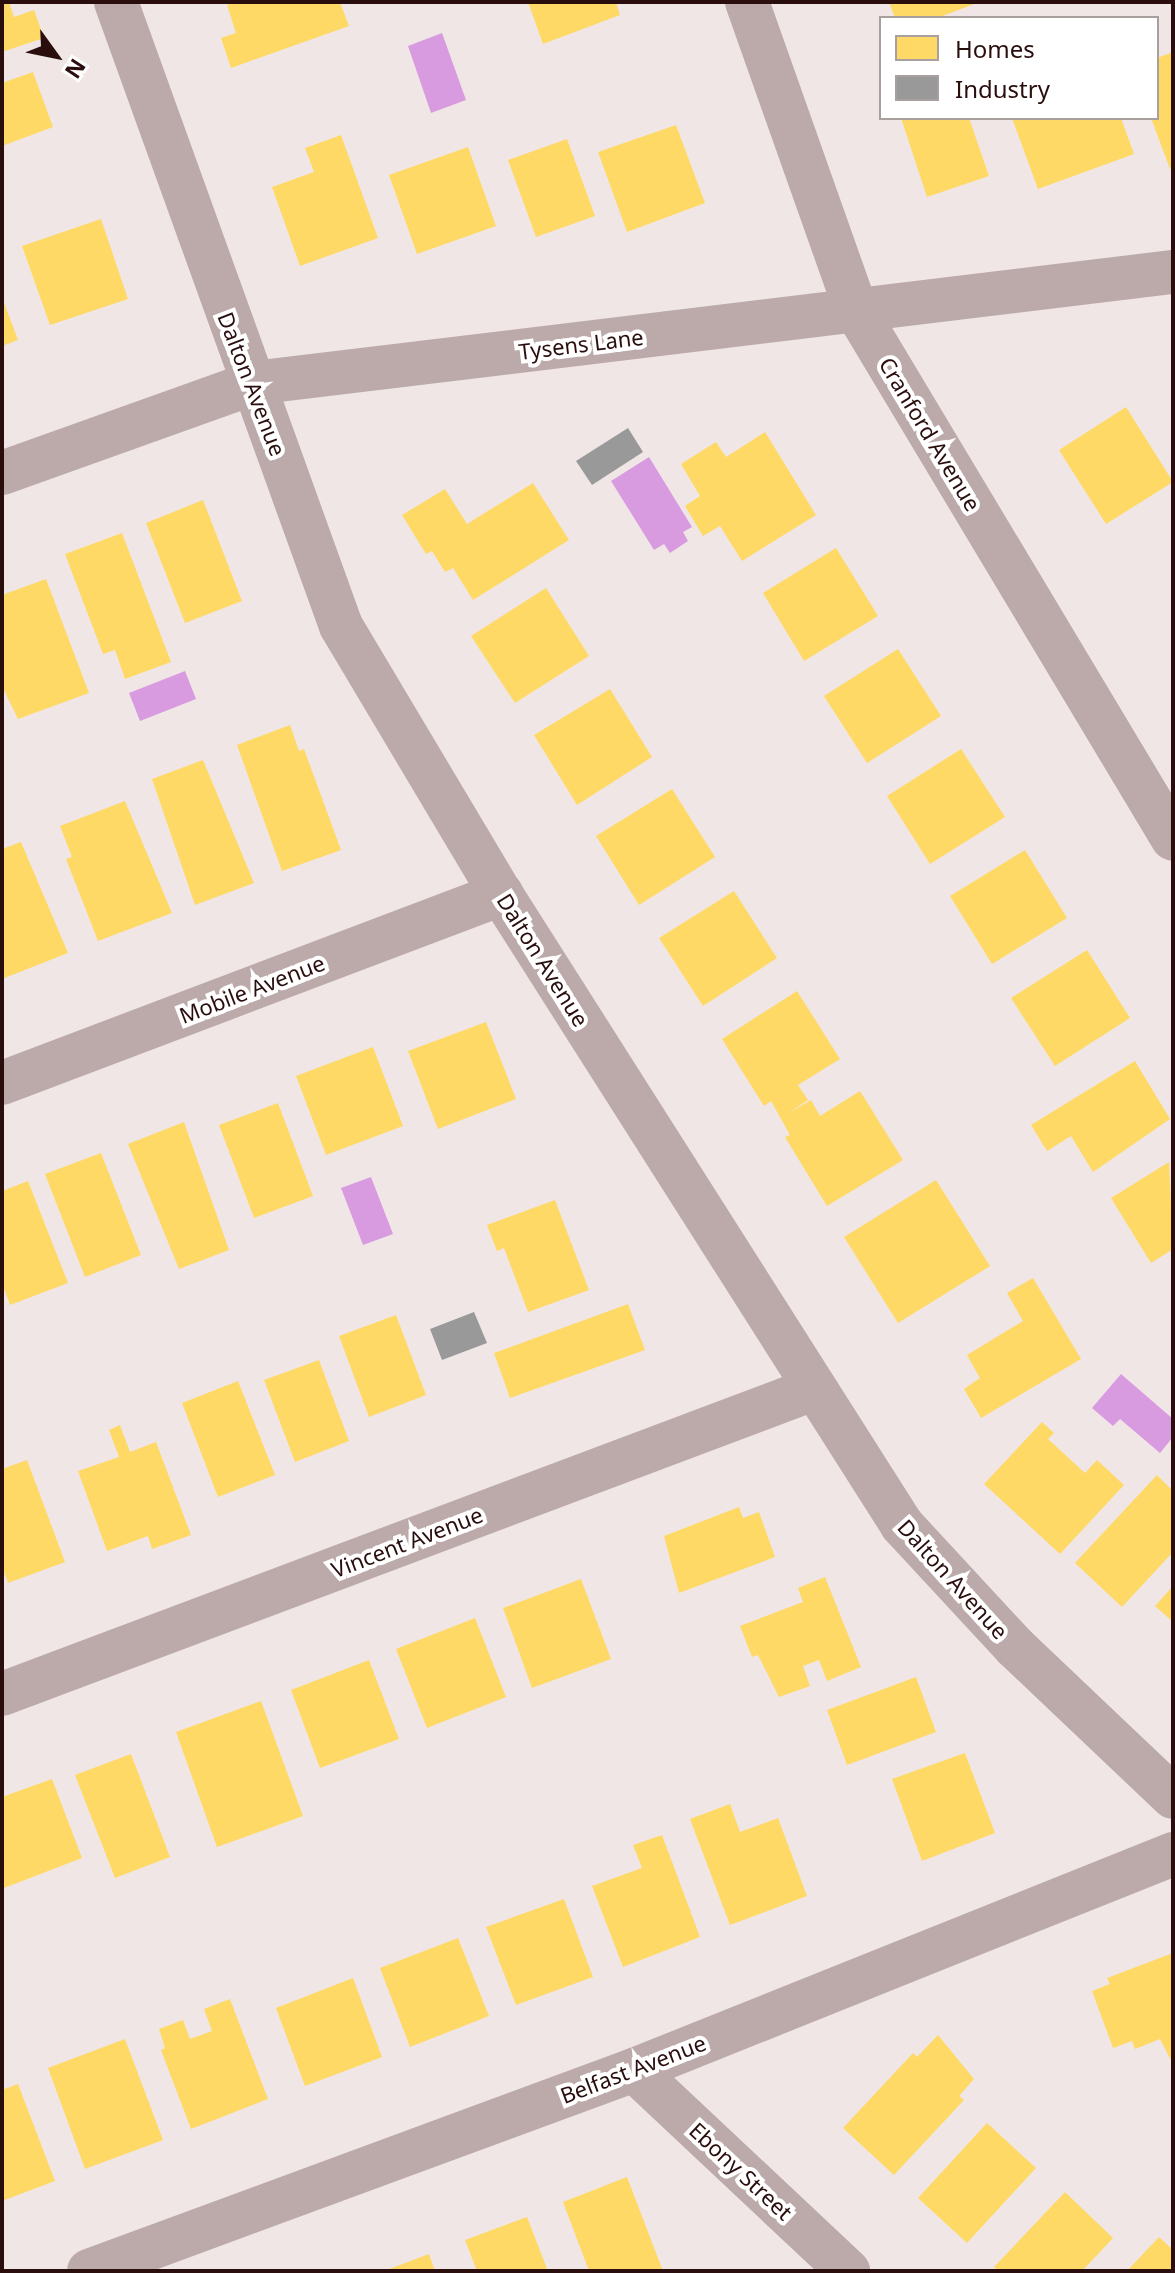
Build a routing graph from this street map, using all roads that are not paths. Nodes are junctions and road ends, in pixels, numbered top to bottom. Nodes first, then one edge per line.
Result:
1 (116, 2) edge
2 (747, 2) edge
3 (1173, 272) edge
4 (857, 312) junction
5 (254, 383) junction
6 (2, 473) edge
7 (1173, 839) edge
8 (501, 894) junction
9 (2, 1083) edge
10 (813, 1389) junction
11 (2, 1694) edge
12 (1173, 1797) edge
13 (1173, 1854) edge
14 (634, 2070) junction
15 (89, 2271) edge
16 (848, 2271) edge

1 - 5 street, Dalton Avenue
2 - 4 street, Cranford Avenue
3 - 4 street, Tysens Lane
4 - 5 street, Tysens Lane
4 - 7 street, Cranford Avenue
5 - 6 street, Tysens Lane
5 - 8 street, Dalton Avenue
8 - 9 street, Mobile Avenue
8 - 10 street, Dalton Avenue
10 - 11 street, Vincent Avenue
10 - 12 street, Dalton Avenue
13 - 14 street, Belfast Avenue
14 - 15 street, Belfast Avenue
14 - 16 street, Ebony Street

